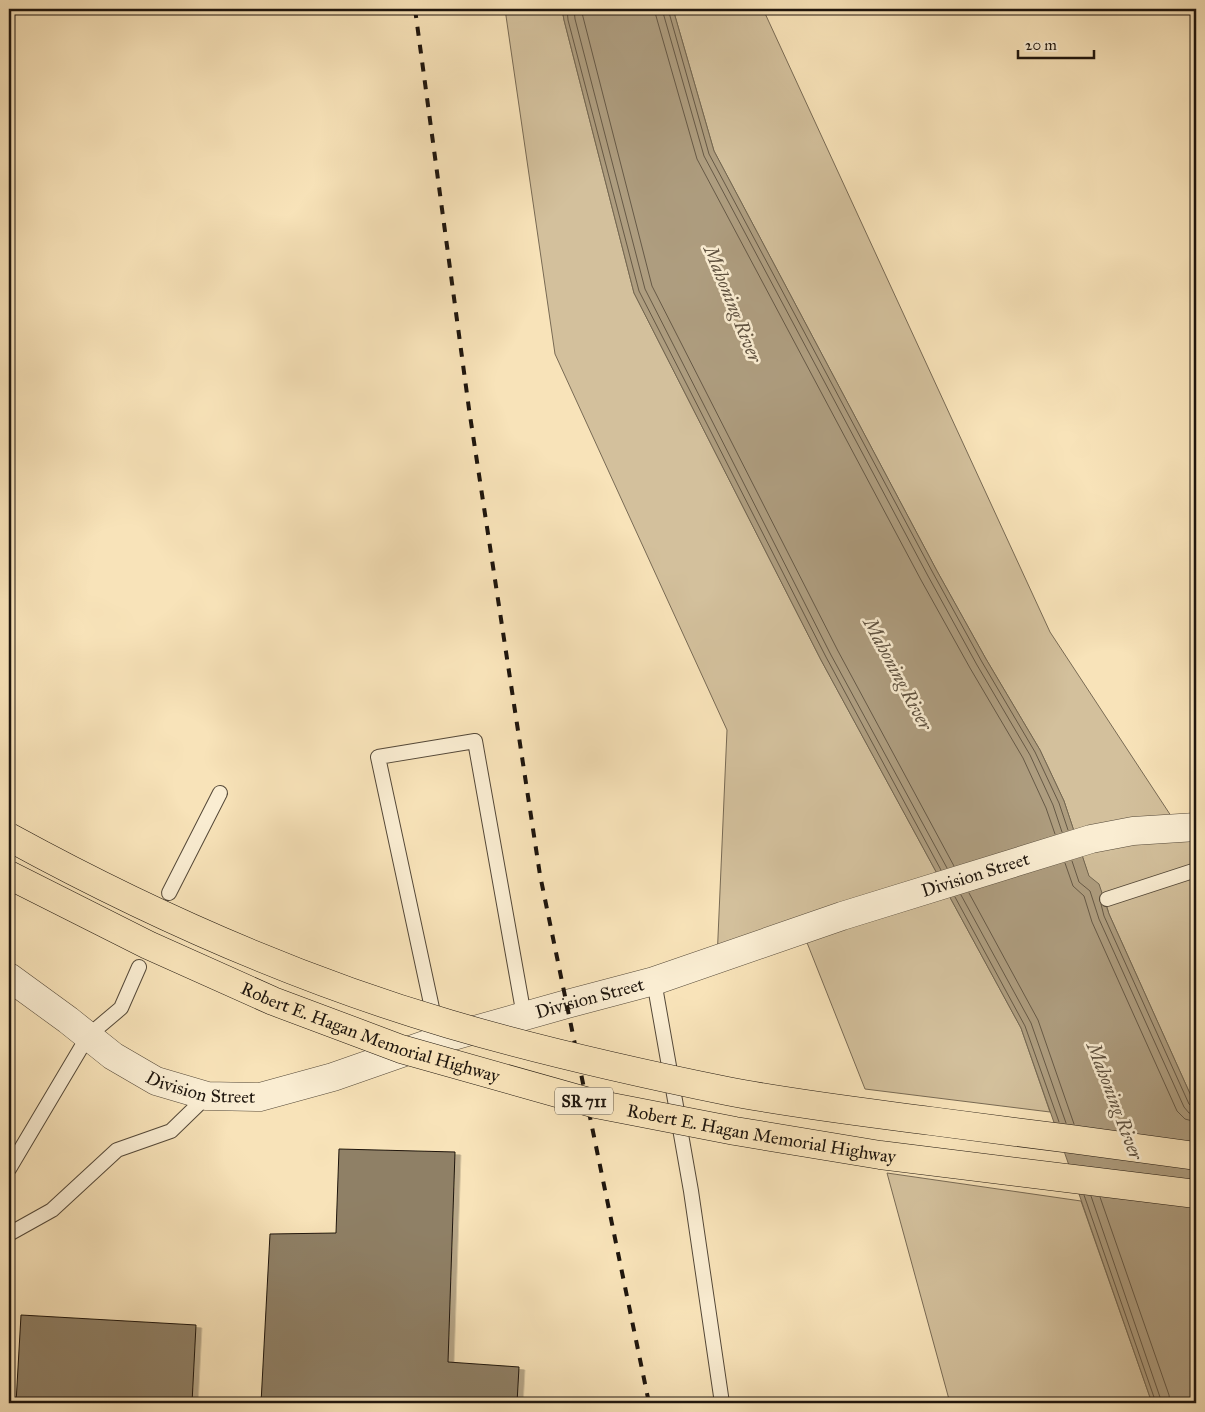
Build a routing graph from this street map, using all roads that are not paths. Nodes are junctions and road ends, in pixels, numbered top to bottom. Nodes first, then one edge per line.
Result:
1 (220, 793) dead end
2 (1196, 827) edge
3 (9, 837) edge
4 (1196, 870) edge
5 (9, 875) edge
6 (169, 893) dead end
7 (1107, 899) dead end
8 (139, 967) dead end
9 (9, 977) edge
10 (654, 981) junction
11 (524, 1016) junction
12 (88, 1036) junction
13 (439, 1040) junction
14 (207, 1096) junction
15 (1196, 1156) edge
16 (9, 1169) edge
17 (1196, 1194) edge
18 (9, 1234) edge
19 (722, 1403) edge

1 - 6 lane
2 - 10 street, Division Street
3 - 15 highway, Robert E. Hagan Memorial Highway / SR 711, bridge
4 - 7 lane
5 - 17 highway, Robert E. Hagan Memorial Highway / SR 711, bridge
8 - 12 lane
9 - 12 street, Division Street
10 - 11 street, Division Street
10 - 19 lane
11 - 13 street, Division Street
11 - 13 lane
12 - 14 street, Division Street
12 - 16 lane
13 - 14 street, Division Street
14 - 18 lane

